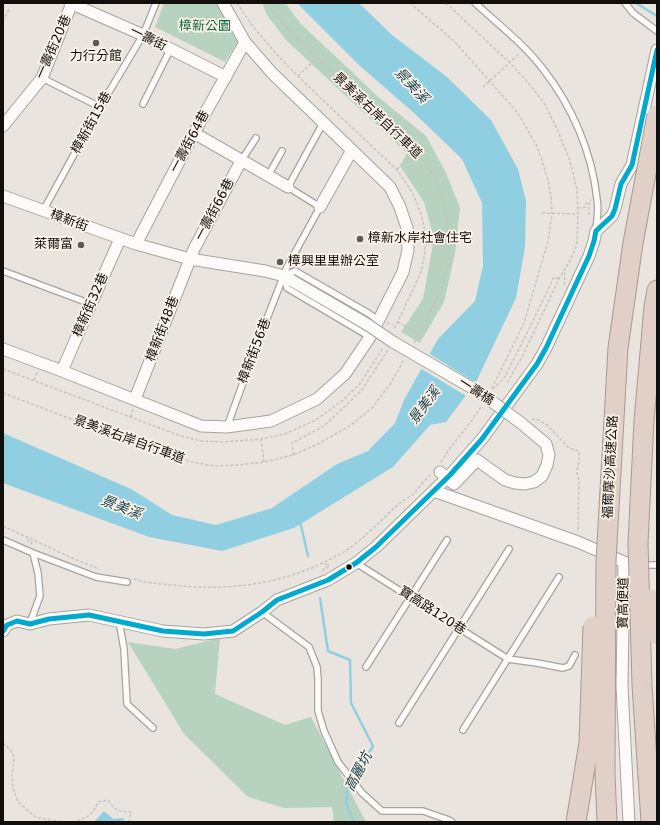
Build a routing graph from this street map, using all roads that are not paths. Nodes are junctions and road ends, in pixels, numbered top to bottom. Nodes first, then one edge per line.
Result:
1 (71, 3) edge
2 (156, 3) edge
3 (223, 3) edge
4 (475, 3) edge
5 (625, 3) edge
6 (657, 31) edge
7 (143, 35) junction
8 (246, 42) junction
9 (170, 50) junction
10 (657, 50) edge
11 (226, 77) junction
12 (42, 78) junction
13 (143, 104) dead end
14 (100, 107) junction
15 (657, 115) edge
16 (323, 123) junction
17 (3, 126) edge
18 (194, 133) junction
19 (256, 138) dead end
20 (352, 150) junction
21 (282, 151) dead end
22 (657, 158) edge
23 (241, 161) junction
24 (632, 165) junction
25 (268, 176) junction
26 (288, 187) junction
27 (3, 196) edge
28 (320, 207) junction
29 (43, 211) junction
30 (596, 230) junction
31 (120, 239) junction
32 (136, 244) junction
33 (190, 259) junction
34 (3, 271) edge
35 (284, 276) junction
36 (657, 290) edge
37 (91, 304) junction
38 (372, 327) junction
39 (618, 348) junction
40 (3, 349) edge
41 (62, 371) junction
42 (135, 400) junction
43 (227, 426) junction
44 (444, 475) junction
45 (431, 486) junction
46 (3, 540) edge
47 (447, 540) dead end
48 (638, 543) junction
49 (509, 549) dead end
50 (33, 553) junction
51 (624, 562) junction
52 (356, 563) junction
53 (657, 566) edge
54 (559, 577) dead end
55 (129, 580) road end
56 (410, 597) junction
57 (262, 612) junction
58 (119, 621) junction
59 (30, 624) junction
60 (459, 628) junction
61 (3, 631) edge
62 (657, 635) edge
63 (575, 655) dead end
64 (508, 659) junction
65 (366, 667) dead end
66 (399, 723) dead end
67 (153, 728) dead end
68 (463, 730) dead end
69 (452, 822) edge
70 (576, 822) edge
71 (607, 822) edge
72 (629, 822) edge
73 (651, 822) edge

1 - 7 street, 一壽街
1 - 12 street, 一壽街20巷
2 - 7 lane, 樟新街15巷
3 - 8 street
4 - 30 lane
5 - 6 lane
7 - 9 street, 一壽街
7 - 14 lane, 樟新街15巷
8 - 11 street, 一壽街64巷
8 - 16 street
9 - 11 street, 一壽街
9 - 13 lane
10 - 24 street
11 - 18 street, 一壽街64巷
12 - 14 lane
12 - 17 street, 一壽街20巷
14 - 29 lane, 樟新街15巷
15 - 39 highway, 福爾摩沙高速公路, bridge
16 - 20 street
16 - 26 lane
18 - 23 street
18 - 32 street, 一壽街64巷
19 - 23 lane
20 - 28 street
20 - 38 street
21 - 25 lane
22 - 24 street
23 - 25 street
23 - 33 street, 一壽街66巷
24 - 30 street
25 - 26 street
26 - 28 lane
27 - 29 street, 樟新街
28 - 35 lane, 樟新街56巷
29 - 31 street, 樟新街
30 - 44 street
31 - 32 street, 樟新街
31 - 37 street, 樟新街32巷
32 - 33 street, 樟新街
33 - 35 street
33 - 42 street, 樟新街48巷
34 - 37 lane
35 - 38 street, 一壽橋
35 - 43 lane, 樟新街56巷
36 - 48 highway
37 - 41 street, 樟新街32巷
38 - 43 street
38 - 44 street, 一壽橋, bridge
39 - 70 highway, bridge
39 - 71 highway, 福爾摩沙高速公路, bridge
40 - 41 street
41 - 42 street
42 - 43 street
44 - 45 street
45 - 51 street, 寶高便道
45 - 52 street
46 - 50 lane
47 - 56 lane
48 - 62 highway, bridge
48 - 73 highway, bridge
49 - 60 lane
50 - 55 lane
50 - 59 lane
51 - 53 lane
51 - 72 street, 寶高便道
52 - 56 lane, 寶高路120巷
52 - 57 street
54 - 64 lane
56 - 60 lane, 寶高路120巷
56 - 65 lane
57 - 58 street
57 - 69 lane
58 - 59 street
58 - 67 lane
59 - 61 street
60 - 64 lane, 寶高路120巷
60 - 66 lane
63 - 64 lane
64 - 68 lane

